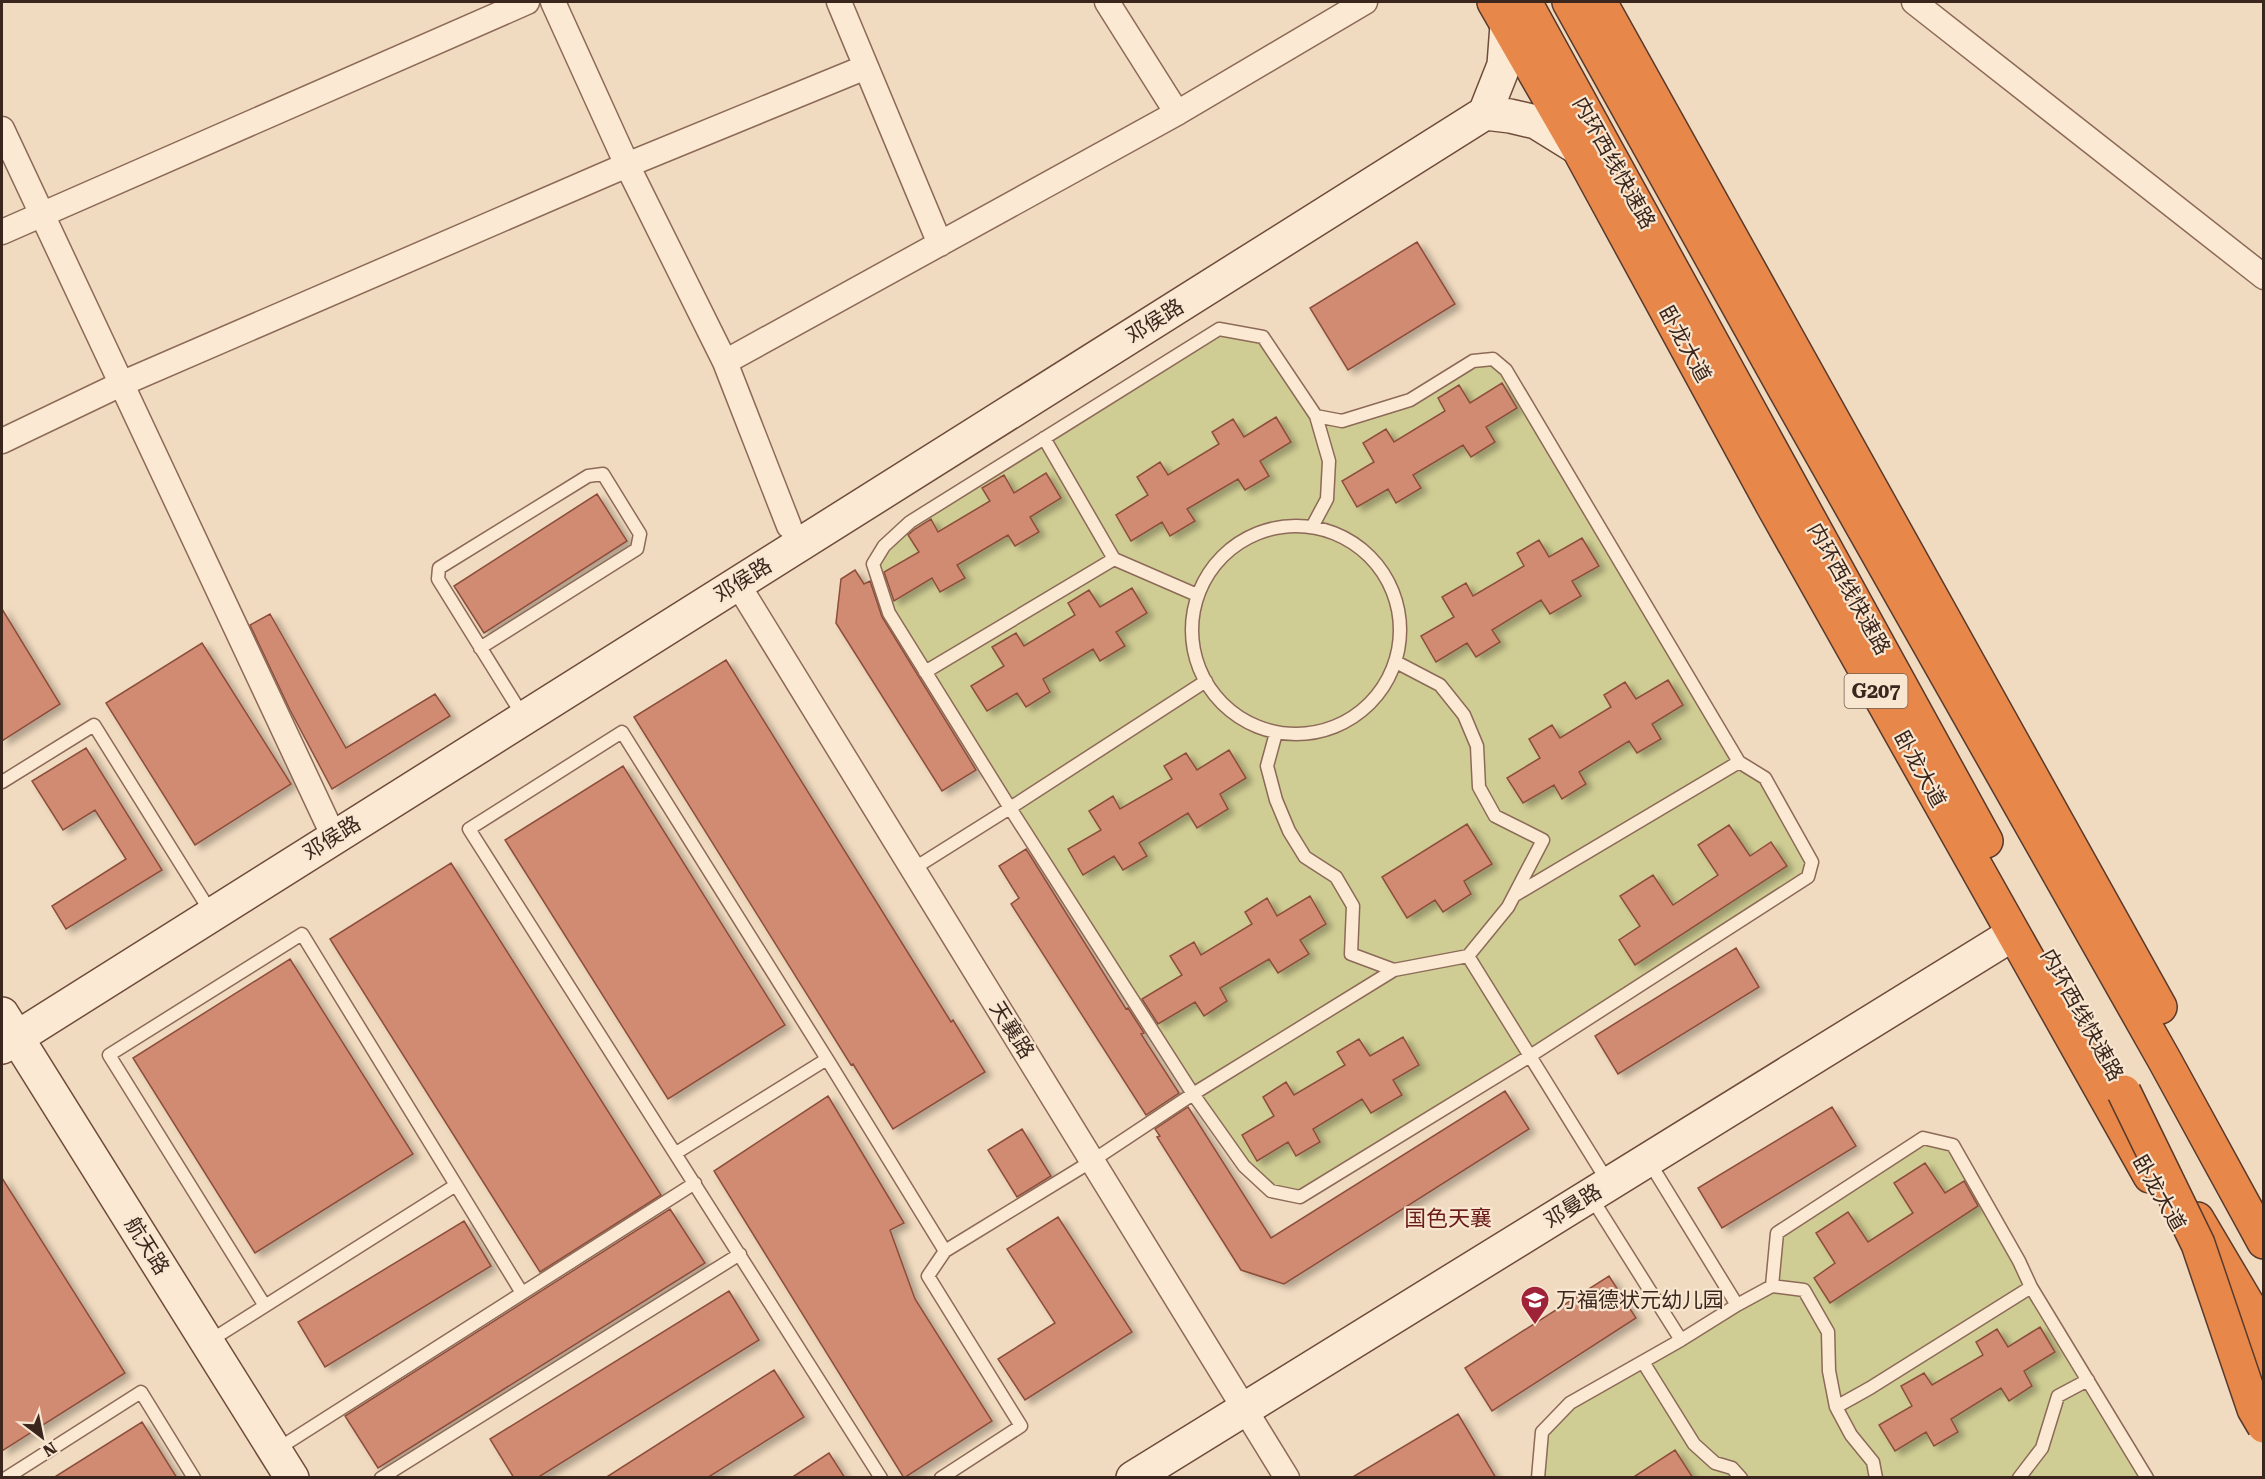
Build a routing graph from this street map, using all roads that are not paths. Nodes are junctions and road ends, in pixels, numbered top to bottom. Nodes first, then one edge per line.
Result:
1 (527, 2) edge
2 (553, 2) edge
3 (839, 2) edge
4 (1107, 2) edge
5 (1365, 2) edge
6 (1569, 2) edge
7 (1600, 2) edge
8 (1914, 2) edge
9 (1509, 9) edge
10 (866, 67) junction
11 (1177, 113) junction
12 (1485, 113) junction
13 (2, 129) edge
14 (1578, 148) junction
15 (627, 165) junction
16 (42, 215) junction
17 (2, 232) edge
18 (940, 244) junction
19 (2264, 277) edge
20 (725, 362) junction
21 (121, 384) junction
22 (1317, 416) junction
23 (1044, 438) junction
24 (2, 441) edge
25 (789, 526) dead end
26 (1312, 527) junction
27 (1114, 559) junction
28 (737, 583) junction
29 (1197, 595) junction
30 (480, 648) junction
31 (1396, 662) junction
32 (925, 672) junction
33 (1206, 681) junction
34 (523, 717) junction
35 (1276, 733) junction
36 (1739, 762) junction
37 (2, 782) edge
38 (1010, 808) junction
39 (334, 837) junction
40 (913, 869) junction
41 (1515, 895) junction
42 (212, 914) junction
43 (2013, 934) junction
44 (1468, 956) junction
45 (1394, 970) junction
46 (6, 1033) edge
47 (1530, 1056) junction
48 (827, 1059) junction
49 (2165, 1061) junction
50 (2124, 1092) junction
51 (1193, 1094) junction
52 (676, 1153) junction
53 (1647, 1159) junction
54 (1092, 1161) junction
55 (695, 1183) junction
56 (456, 1185) junction
57 (1599, 1189) junction
58 (2264, 1195) edge
59 (2264, 1214) edge
60 (2264, 1242) edge
61 (945, 1251) junction
62 (740, 1254) junction
63 (1772, 1286) junction
64 (2031, 1287) junction
65 (522, 1293) junction
66 (1737, 1305) junction
67 (265, 1306) junction
68 (2264, 1332) edge
69 (1681, 1340) junction
70 (207, 1343) junction
71 (1643, 1362) junction
72 (2264, 1377) edge
73 (2088, 1380) junction
74 (1836, 1407) junction
75 (1244, 1409) junction
76 (2264, 1426) edge
77 (283, 1464) edge
78 (6, 1478) edge
79 (194, 1478) edge
80 (381, 1478) edge
81 (881, 1478) edge
82 (941, 1478) edge
83 (1133, 1478) edge
84 (1287, 1478) edge
85 (1538, 1478) edge
86 (1742, 1478) edge
87 (1876, 1478) edge
88 (2019, 1478) edge
89 (2147, 1478) edge

1 - 16 street
2 - 15 street
3 - 10 street
4 - 11 street
5 - 11 street
6 - 49 highway, 内环西线快速路
7 - 58 highway
8 - 19 street
9 - 12 street
9 - 14 highway, 卧龙大道 / G207
9 - 50 highway, 内环西线快速路
10 - 15 street
10 - 18 street
11 - 18 street
12 - 14 street
12 - 28 street, 邓侯路
13 - 16 street
14 - 43 highway, 卧龙大道 / G207
15 - 20 street
15 - 21 street
16 - 17 street
16 - 21 street
18 - 20 street
20 - 25 street
21 - 24 street
21 - 39 street
22 - 23 lane
22 - 26 lane
22 - 36 lane
23 - 27 lane
23 - 32 lane
26 - 29 lane
26 - 31 lane
27 - 29 lane
27 - 32 lane
28 - 34 street, 邓侯路
28 - 40 street, 天襄路
29 - 33 lane
30 - 30 lane
30 - 34 lane
31 - 35 lane
31 - 41 lane
32 - 38 lane
33 - 35 lane
33 - 38 lane
34 - 39 street, 邓侯路
35 - 45 lane
36 - 41 lane
36 - 47 lane
37 - 42 lane
38 - 40 lane
38 - 51 lane
39 - 42 street, 邓侯路
40 - 54 street, 天襄路
41 - 44 lane
42 - 46 street, 邓侯路
43 - 53 street, 邓曼路
43 - 72 highway, 卧龙大道 / G207
44 - 45 lane
44 - 47 lane
45 - 51 lane
46 - 70 street, 航天路
47 - 51 lane
47 - 57 lane
48 - 52 lane
48 - 52 lane
48 - 61 lane
49 - 59 highway
49 - 60 highway, 内环西线快速路
50 - 68 highway, 内环西线快速路, bridge
50 - 76 highway, bridge
51 - 54 lane
52 - 55 lane
53 - 57 street, 邓曼路
53 - 66 lane
54 - 61 lane
54 - 75 street, 天襄路
55 - 62 lane
55 - 65 lane
56 - 65 lane
56 - 67 lane
56 - 67 lane
57 - 69 lane
57 - 75 street, 邓曼路
61 - 82 lane
62 - 80 lane
62 - 81 lane
63 - 64 lane
63 - 66 lane
63 - 74 lane
64 - 73 lane
64 - 74 lane
65 - 77 lane
66 - 69 lane
67 - 70 lane
69 - 71 lane
70 - 77 street, 航天路
71 - 85 lane
71 - 86 lane
73 - 88 lane
73 - 89 lane
74 - 87 lane
75 - 83 street, 邓曼路
75 - 84 street, 天襄路
78 - 79 lane

